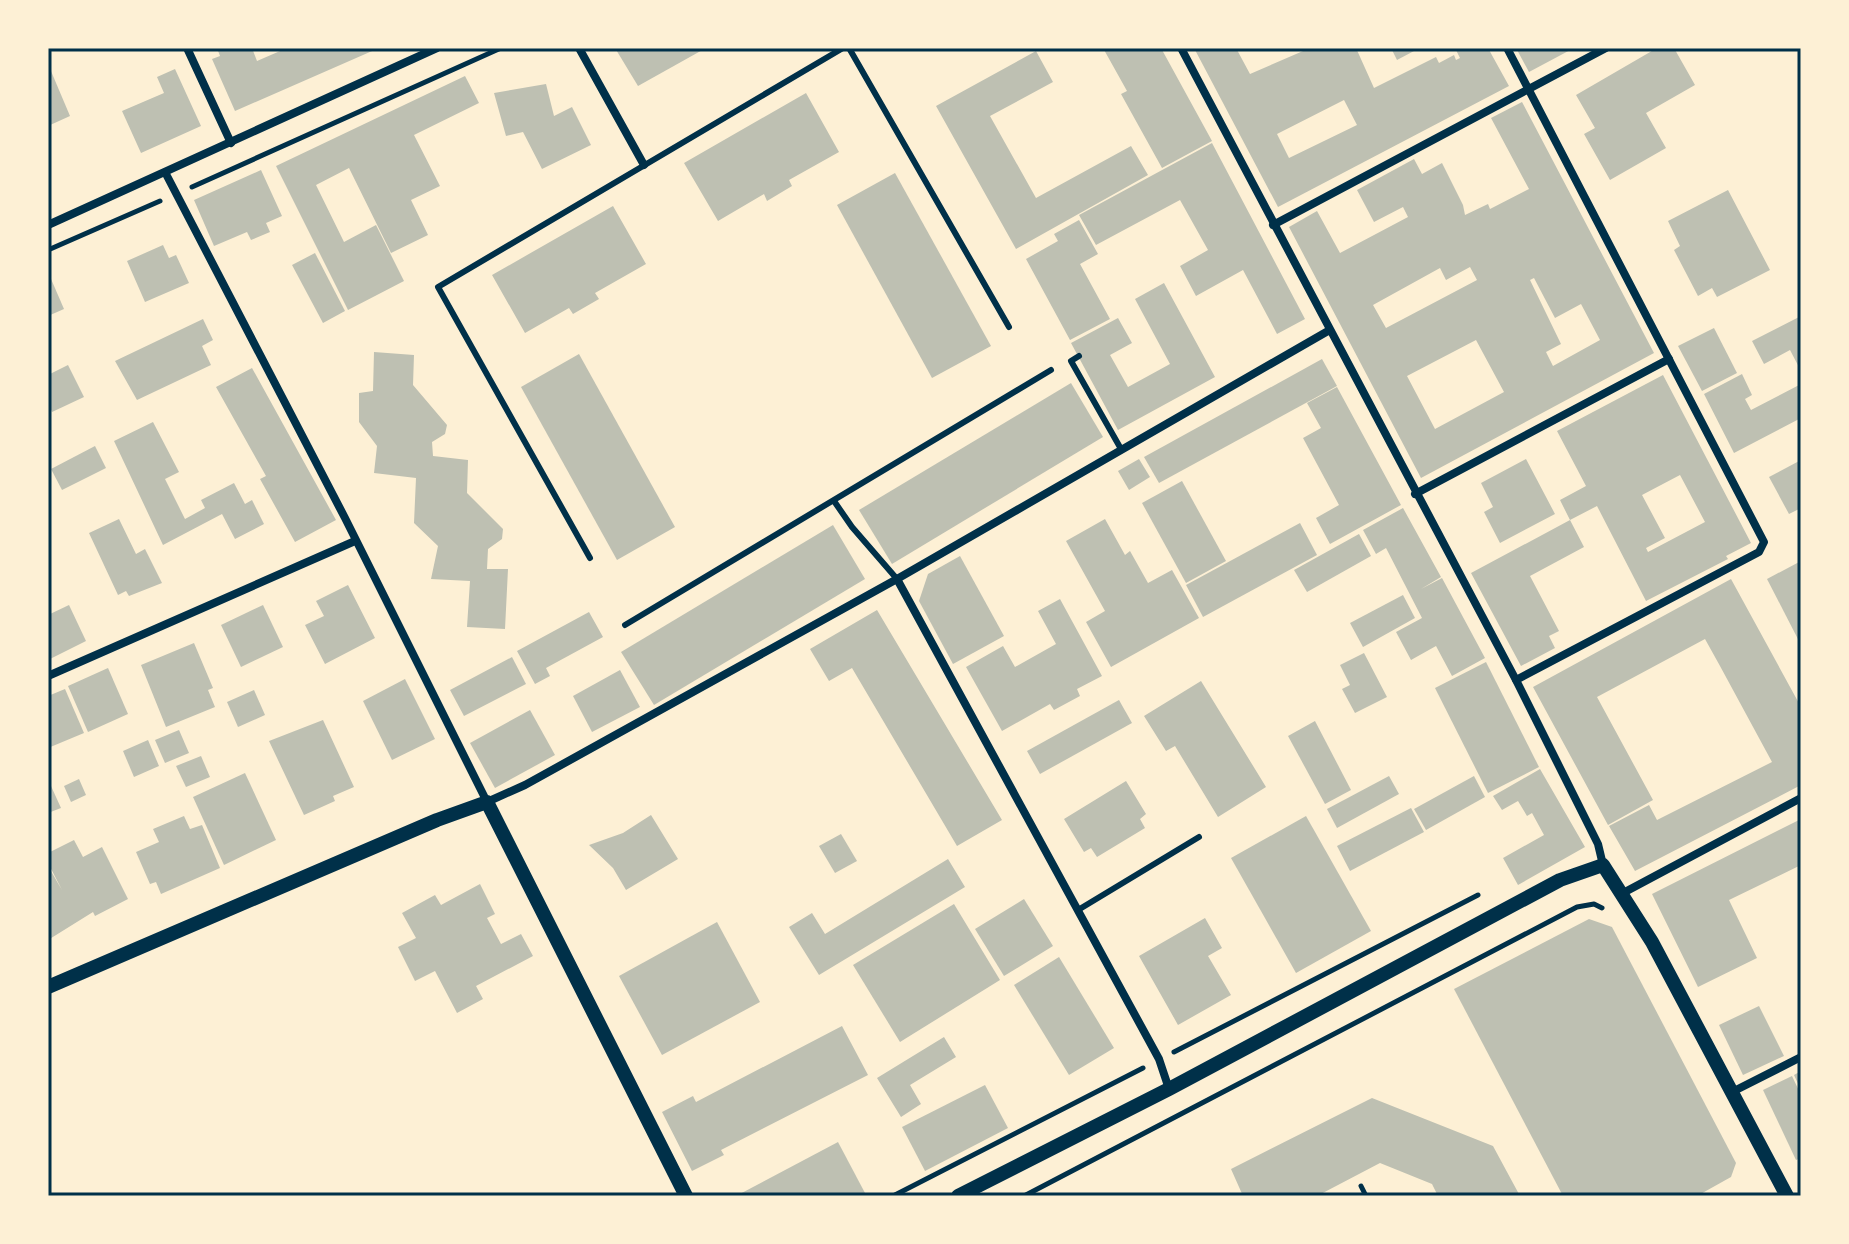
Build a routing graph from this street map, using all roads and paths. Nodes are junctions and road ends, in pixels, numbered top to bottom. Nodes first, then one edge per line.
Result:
1 (187, 48) edge
2 (437, 48) edge
3 (501, 48) edge
4 (579, 48) edge
5 (843, 48) edge
6 (849, 48) edge
7 (1181, 48) edge
8 (1507, 48) edge
9 (1606, 48) edge
10 (1529, 89) junction
11 (231, 143) junction
12 (644, 165) junction
13 (166, 174) junction
14 (175, 194) junction
15 (48, 225) edge
16 (1273, 225) junction
17 (48, 250) edge
18 (1009, 327) dead end
19 (1328, 331) junction
20 (1079, 356) dead end
21 (1669, 359) junction
22 (1051, 370) dead end
23 (1121, 449) junction
24 (1415, 494) junction
25 (834, 501) junction
26 (355, 541) junction
27 (590, 558) dead end
28 (897, 579) junction
29 (625, 625) dead end
30 (48, 676) edge
31 (1516, 680) junction
32 (1801, 798) edge
33 (487, 802) junction
34 (1199, 837) dead end
35 (1603, 865) junction
36 (1486, 891) dead end
37 (1623, 893) junction
38 (1078, 910) junction
39 (1605, 910) dead end
40 (48, 987) edge
41 (1801, 1057) edge
42 (1159, 1059) junction
43 (1169, 1089) junction
44 (1734, 1091) junction
45 (1361, 1186) dead end
46 (1785, 1195) edge
47 (686, 1196) edge
48 (893, 1196) edge
49 (958, 1196) edge
50 (1024, 1196) edge
51 (1366, 1196) edge

1 - 11 street
2 - 11 street
3 - 14 path
4 - 12 street
5 - 12 lane
6 - 18 lane
7 - 16 street
8 - 10 street
9 - 10 street
10 - 16 street
10 - 21 street
11 - 13 street
12 - 27 lane
13 - 14 street
13 - 15 street
14 - 17 path
14 - 26 street
16 - 19 street
19 - 23 street
19 - 24 street
20 - 23 lane
21 - 24 street
21 - 31 street
22 - 25 lane
23 - 28 street
24 - 31 street
25 - 28 lane
25 - 29 lane
26 - 30 street
26 - 33 street
28 - 33 street
28 - 38 street
31 - 35 street
32 - 37 street
33 - 40 street
33 - 47 street
34 - 38 lane
35 - 37 street
35 - 43 street
36 - 42 path
37 - 44 street
38 - 42 street
39 - 50 path
41 - 44 street
42 - 43 street
42 - 48 path
43 - 49 street
44 - 46 street
45 - 51 path

